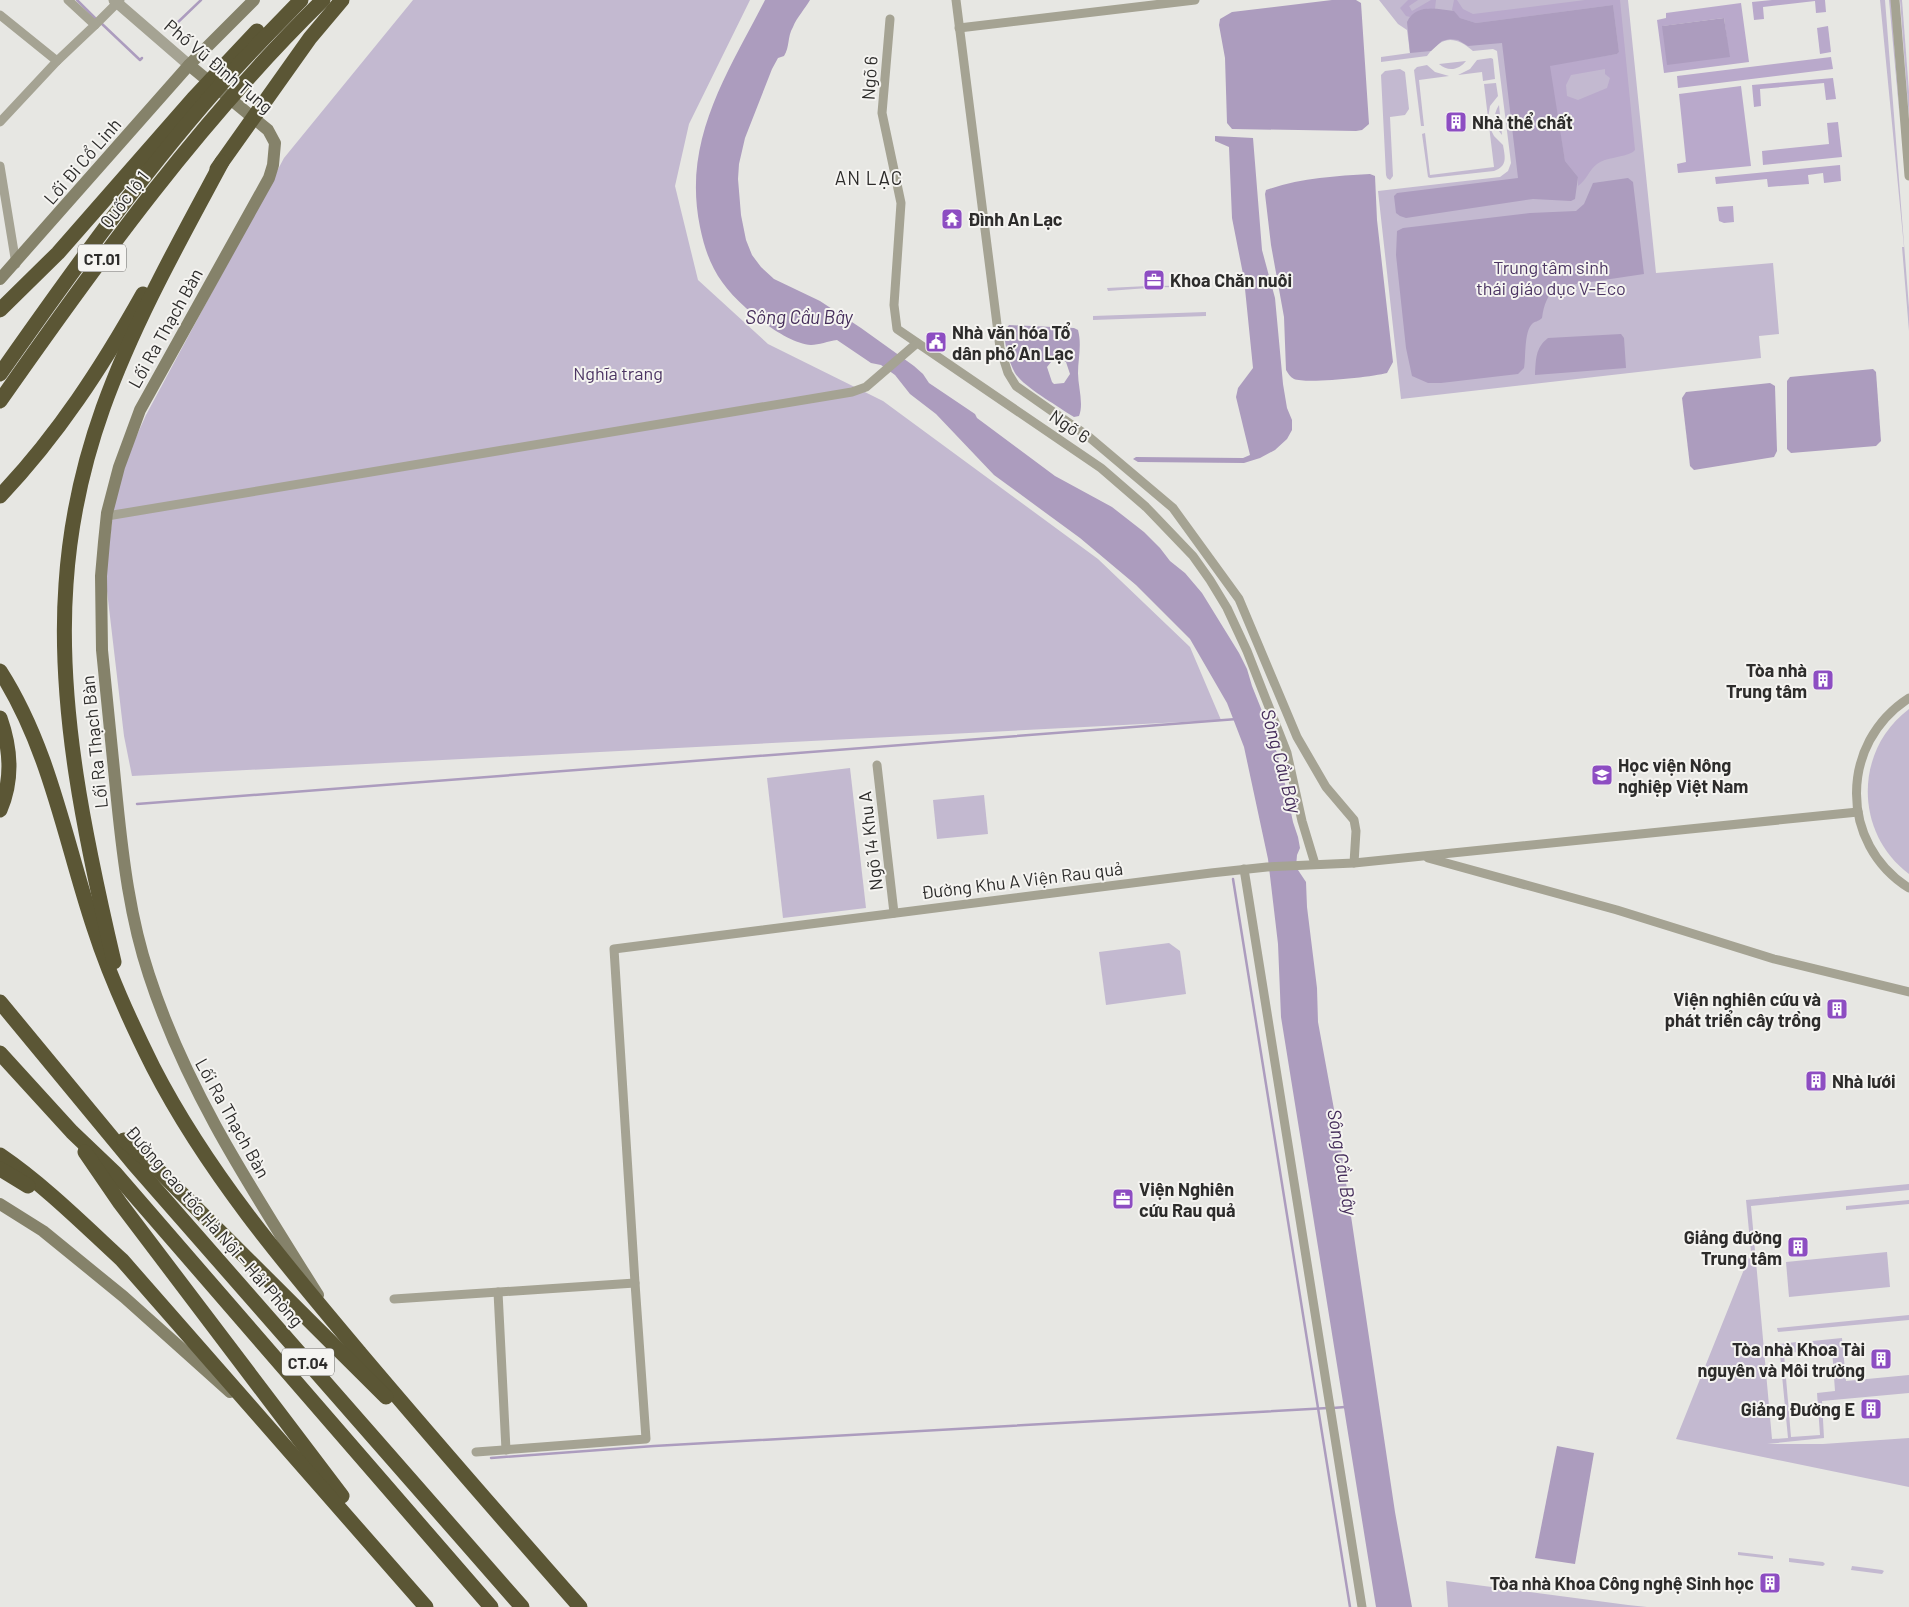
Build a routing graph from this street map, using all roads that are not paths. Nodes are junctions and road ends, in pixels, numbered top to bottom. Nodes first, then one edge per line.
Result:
1 (68, 0) edge
2 (254, 0) edge
3 (288, 0) edge
4 (301, 0) edge
5 (323, 0) edge
6 (342, 0) edge
7 (956, 0) edge
8 (1195, 0) edge
9 (1895, 0) edge
10 (116, 3) edge
11 (0, 15) edge
12 (890, 19) dead end
13 (95, 25) junction
14 (958, 28) junction
15 (57, 61) junction
16 (189, 65) junction
17 (228, 68) junction
18 (197, 103) junction
19 (0, 122) edge
20 (275, 143) joint
21 (222, 162) junction
22 (0, 166) edge
23 (1909, 176) edge
24 (16, 263) junction
25 (0, 279) edge
26 (27, 283) junction
27 (0, 310) edge
28 (0, 315) edge
29 (914, 345) junction
30 (0, 374) edge
31 (0, 401) edge
32 (0, 496) edge
33 (107, 516) junction
34 (0, 671) edge
35 (1909, 698) edge
36 (0, 718) edge
37 (877, 765) dead end
38 (0, 810) edge
39 (1858, 812) junction
40 (1423, 856) junction
41 (1354, 863) junction
42 (1314, 864) junction
43 (1244, 869) junction
44 (1909, 888) edge
45 (894, 913) junction
46 (1909, 992) edge
47 (0, 1002) edge
48 (125, 1004) junction
49 (0, 1053) edge
50 (95, 1115) junction
51 (72, 1132) junction
52 (0, 1155) edge
53 (0, 1169) edge
54 (0, 1204) edge
55 (72, 1213) junction
56 (635, 1283) junction
57 (498, 1292) junction
58 (394, 1300) dead end
59 (337, 1326) junction
60 (262, 1419) junction
61 (506, 1450) junction
62 (476, 1452) dead end
63 (458, 1468) junction
64 (403, 1579) junction
65 (426, 1607) edge
66 (491, 1607) edge
67 (522, 1607) edge
68 (580, 1607) edge
69 (1362, 1607) edge

1 - 13 street
2 - 16 main road, Lối Đi Cổ Linh
3 - 17 highway
4 - 17 highway, CT.01
5 - 31 highway, Quốc lộ 1 / CT.01
6 - 21 highway
7 - 14 street
8 - 14 street
9 - 23 street
10 - 13 street
10 - 16 street, Phố Vũ Đình Tụng
11 - 15 street
12 - 29 street, Ngõ 6
13 - 15 street
14 - 41 street
15 - 19 street
16 - 20 main road, Phố Vũ Đình Tụng
16 - 24 main road, Lối Đi Cổ Linh
17 - 18 highway, CT.01
18 - 26 highway
18 - 30 highway, Quốc lộ 1 / CT.01
20 - 33 main road, Lối Ra Thạch Bàn
21 - 32 highway
21 - 48 highway
22 - 24 street
24 - 25 main road, Lối Đi Cổ Linh
26 - 27 highway
26 - 28 highway
29 - 33 street
29 - 42 street, Ngõ 6
33 - 59 main road, Lối Ra Thạch Bàn
34 - 48 highway
35 - 39 street
36 - 38 highway
37 - 45 street, Ngõ 14 Khu A
39 - 40 street, Đường Khu A Viện Rau quả
39 - 44 street
40 - 41 street, Đường Khu A Viện Rau quả
40 - 46 street
41 - 42 street, Đường Khu A Viện Rau quả
42 - 43 street, Đường Khu A Viện Rau quả
43 - 45 street, Đường Khu A Viện Rau quả
43 - 69 street
45 - 56 street, Đường Khu A Viện Rau quả
47 - 50 highway, Đường cao tốc Hà Nội – Hải Phòng / CT.04
48 - 59 highway
49 - 51 highway, CT.04
50 - 63 highway
50 - 67 highway, Đường cao tốc Hà Nội – Hải Phòng / CT.04
51 - 64 highway
51 - 66 highway, CT.04
52 - 55 highway
53 - 55 highway
54 - 60 main road
55 - 60 highway
56 - 57 street
56 - 61 street
57 - 58 street
57 - 61 street
59 - 63 highway
60 - 64 highway
61 - 62 street
63 - 68 highway
64 - 65 highway

